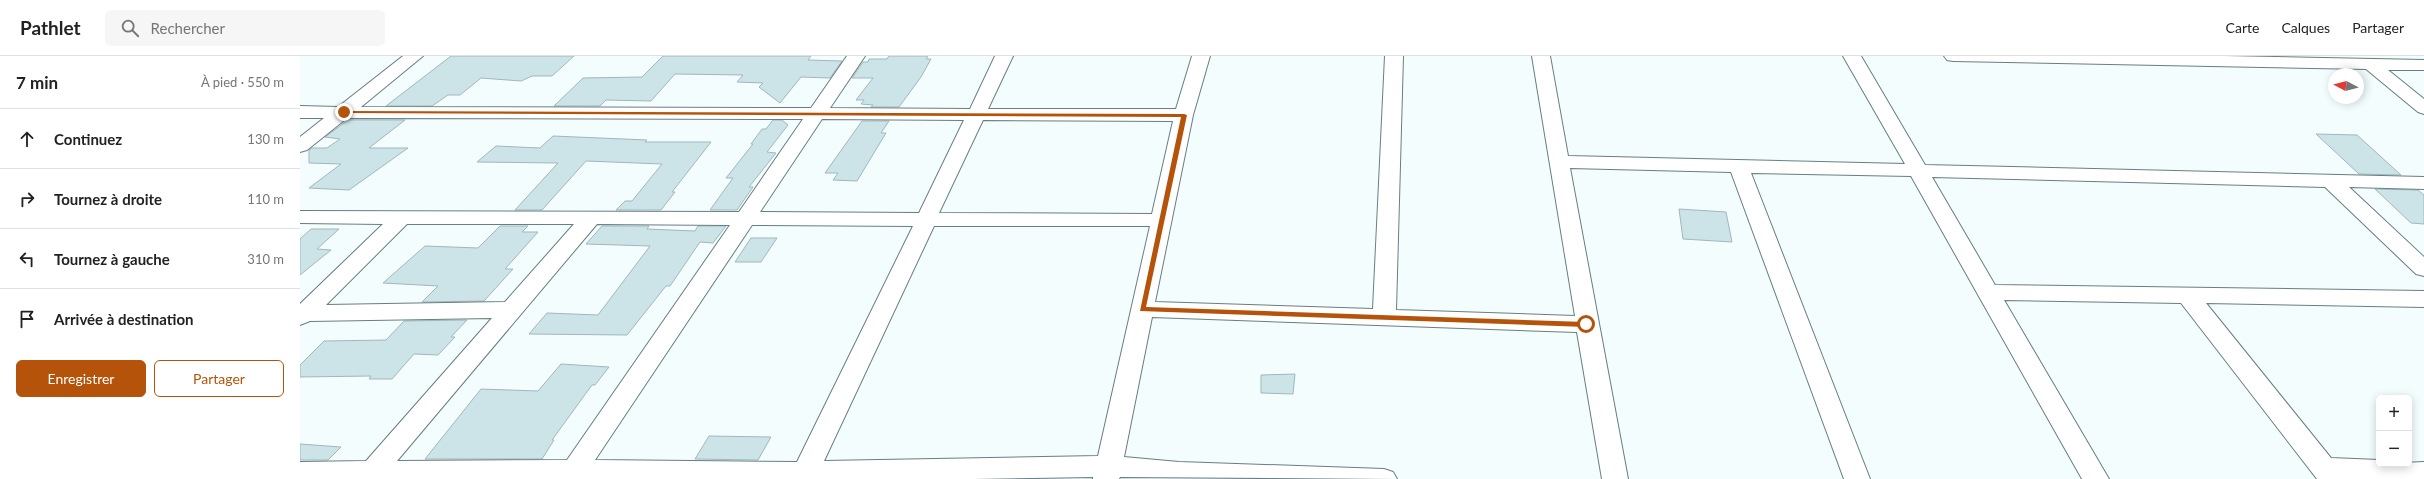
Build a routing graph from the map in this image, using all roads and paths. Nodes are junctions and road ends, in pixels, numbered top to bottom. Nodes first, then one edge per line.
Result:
1 (414, 56) edge
2 (856, 56) edge
3 (1004, 56) edge
4 (1201, 56) edge
5 (1394, 56) edge
6 (1541, 56) edge
7 (1852, 56) edge
8 (1953, 56) edge
9 (1991, 56) edge
10 (2128, 58) edge
11 (2287, 59) edge
12 (2370, 64) junction
13 (2424, 65) edge
14 (2424, 108) edge
15 (300, 112) edge
16 (344, 112) junction
17 (817, 114) junction
18 (976, 114) junction
19 (1184, 115) junction
20 (300, 146) edge
21 (1559, 162) junction
22 (1739, 167) junction
23 (1918, 170) junction
24 (2330, 180) junction
25 (2424, 183) edge
26 (300, 217) edge
27 (402, 217) junction
28 (591, 218) junction
29 (746, 218) junction
30 (926, 219) junction
31 (1162, 220) junction
32 (2424, 269) edge
33 (1988, 292) junction
34 (2187, 295) junction
35 (2424, 299) edge
36 (1142, 309) junction
37 (512, 310) junction
38 (302, 315) edge
39 (1384, 317) junction
40 (1586, 324) junction
41 (300, 472) edge
42 (2424, 472) edge
43 (1107, 473) edge
44 (571, 474) edge
45 (2327, 474) edge
46 (369, 475) edge
47 (804, 476) edge
48 (1384, 479) edge
49 (1615, 479) edge
50 (1857, 479) edge
51 (2096, 479) edge

1 - 16 street
2 - 17 street
3 - 18 street
4 - 19 street
5 - 39 street
6 - 21 street
7 - 23 street
8 - 9 street
9 - 10 street
10 - 11 street
11 - 12 street
12 - 13 street
12 - 14 street
15 - 16 street
16 - 17 street
16 - 20 street
17 - 18 street
17 - 29 street
18 - 19 street
18 - 30 street
19 - 31 street
21 - 22 street
21 - 40 street
22 - 23 street
22 - 50 street
23 - 24 street
23 - 33 street
24 - 25 street
24 - 32 street
26 - 27 street
27 - 28 street
27 - 38 street
28 - 29 street
28 - 37 street
29 - 30 street
29 - 44 street
30 - 31 street
30 - 47 street
31 - 36 street
33 - 34 street
33 - 51 street
34 - 35 street
34 - 45 street
36 - 39 street
36 - 43 street
37 - 38 street
37 - 46 street
39 - 40 street
40 - 49 street
41 - 46 street
42 - 45 street
43 - 47 street
43 - 48 street
44 - 46 street
44 - 47 street

